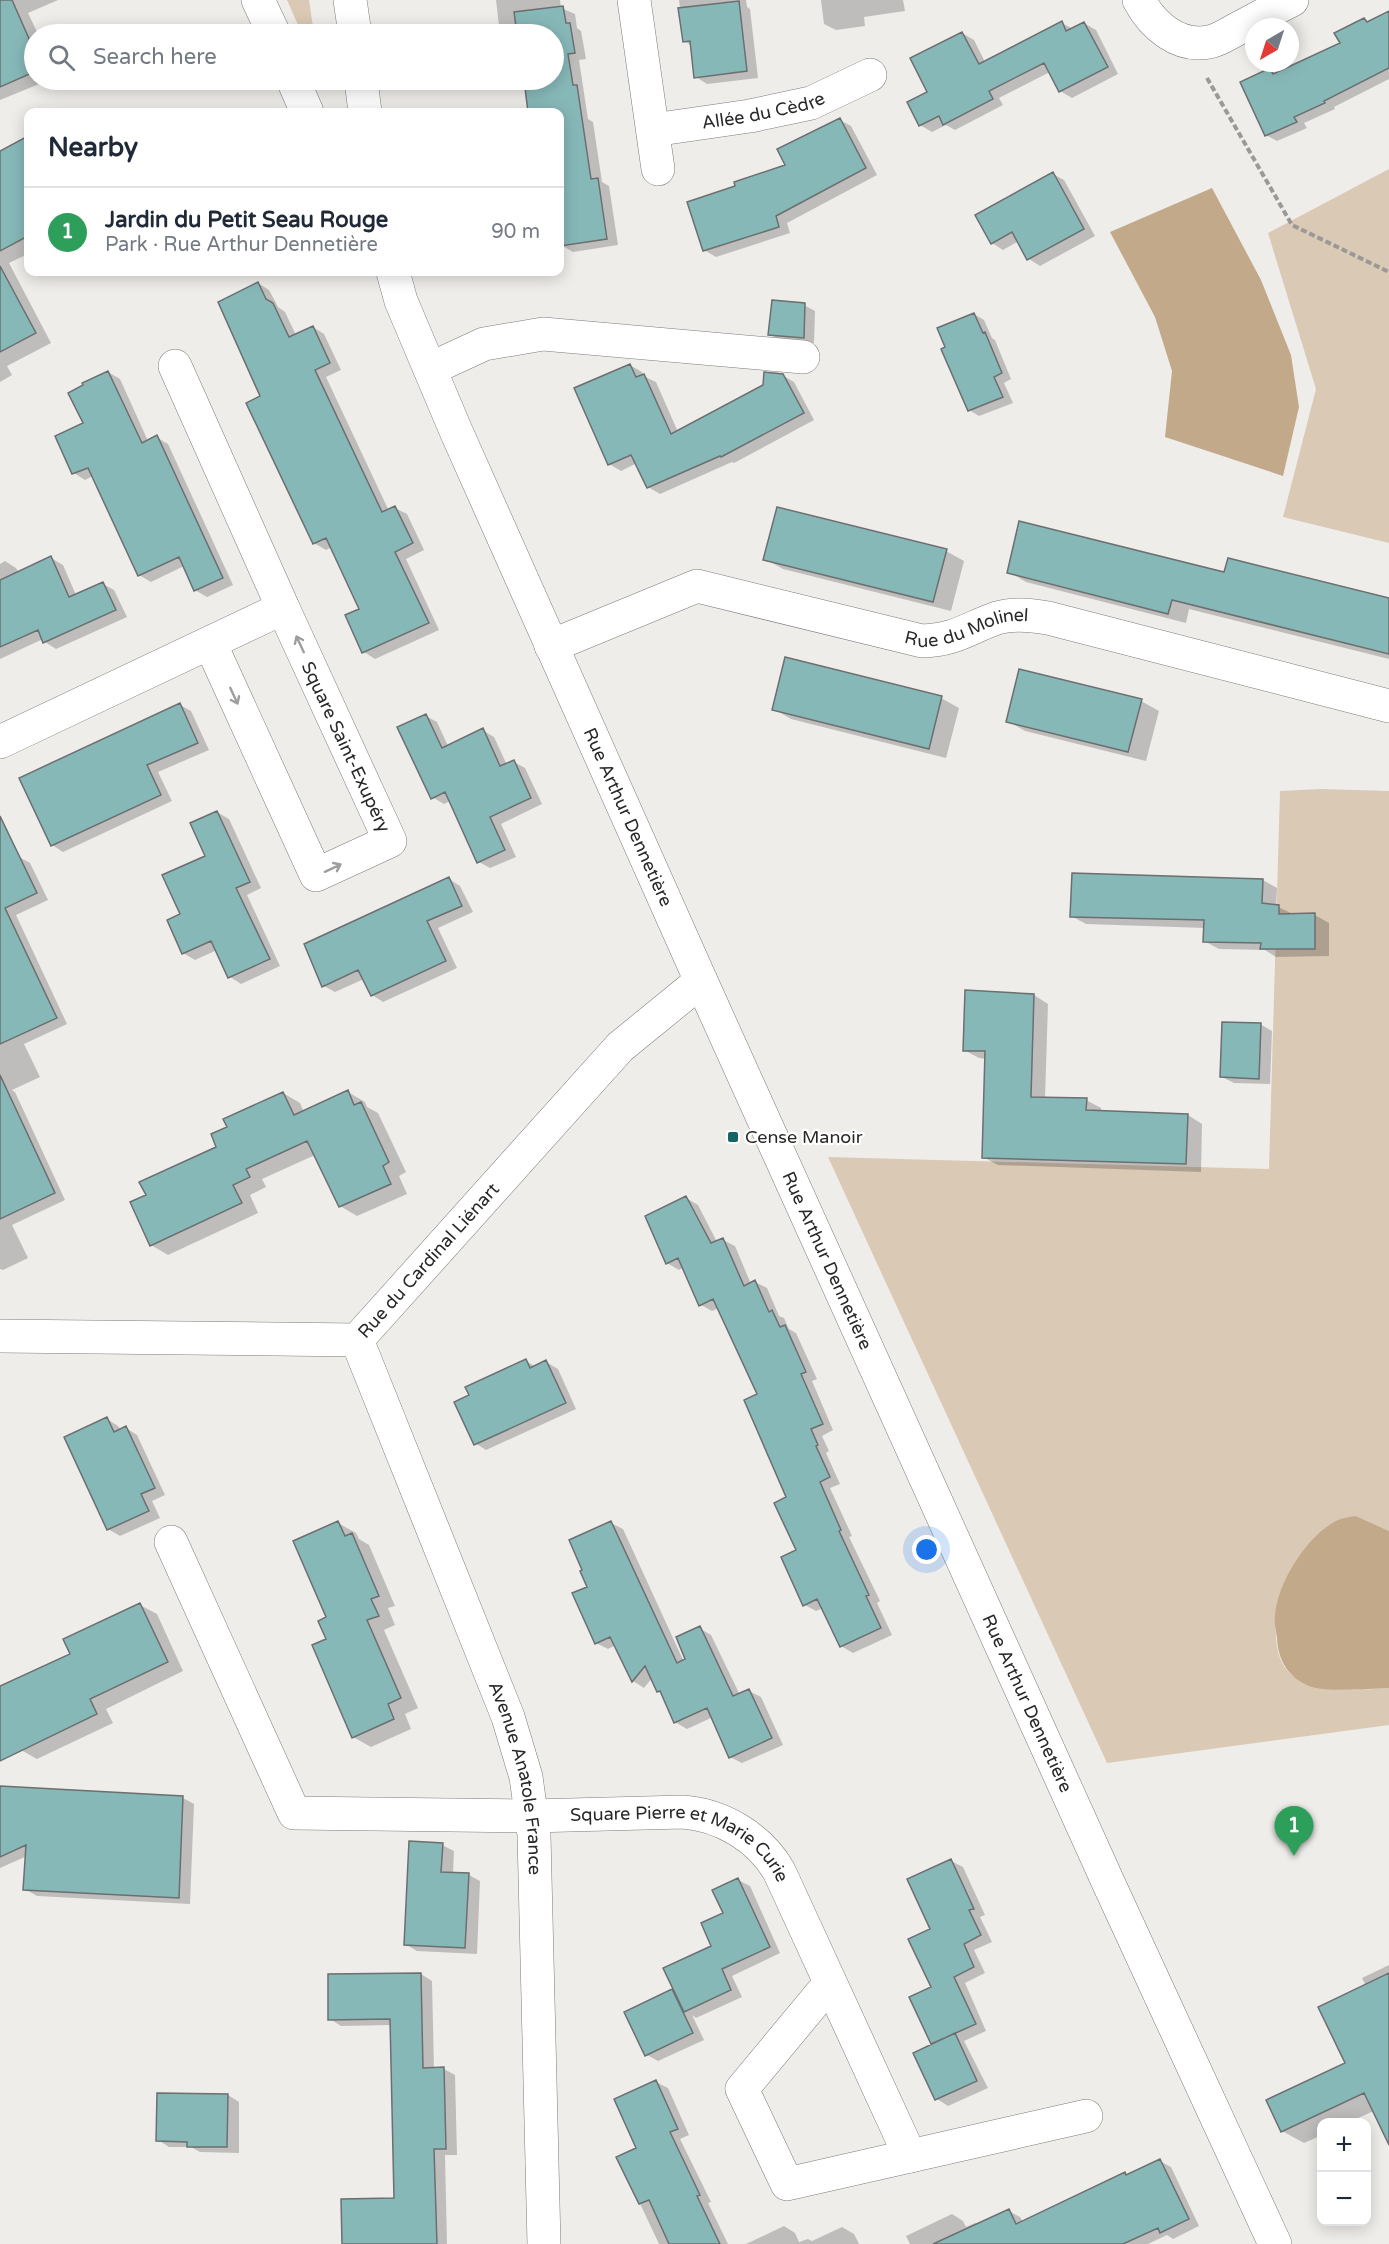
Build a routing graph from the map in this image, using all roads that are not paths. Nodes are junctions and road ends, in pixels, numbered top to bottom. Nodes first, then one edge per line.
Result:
1 (258, 0) edge
2 (350, 0) edge
3 (634, 0) edge
4 (1138, 0) edge
5 (1292, 0) edge
6 (269, 24) edge
7 (354, 24) edge
8 (870, 75) dead end
9 (297, 90) edge
10 (362, 90) edge
11 (305, 108) edge
12 (364, 108) edge
13 (653, 130) junction
14 (658, 169) dead end
15 (394, 276) edge
16 (803, 357) dead end
17 (175, 366) dead end
18 (430, 369) junction
19 (283, 608) junction
20 (210, 643) junction
21 (552, 646) junction
22 (1389, 706) edge
23 (0, 742) edge
24 (701, 981) junction
25 (0, 1336) edge
26 (357, 1341) junction
27 (171, 1542) dead end
28 (532, 1816) junction
29 (830, 1983) junction
30 (1086, 2116) dead end
31 (910, 2157) junction
32 (544, 2244) edge
33 (1275, 2244) edge

1 - 6 street
2 - 7 street
3 - 13 street
4 - 5 street
8 - 13 street, Allée du Cèdre
9 - 11 street
10 - 12 street
13 - 14 street
15 - 18 street, Rue Arthur Dennetière
16 - 18 street
17 - 19 street, Square Saint-Exupéry
18 - 21 street, Rue Arthur Dennetière
19 - 20 street
20 -> 19 street, Square Saint-Exupéry
20 - 23 street
21 - 22 street, Rue du Molinel
21 - 24 street, Rue Arthur Dennetière
24 - 26 street, Rue du Cardinal Liénart
24 - 33 street, Rue Arthur Dennetière
25 - 26 street, Rue du Cardinal Liénart
26 - 28 street, Avenue Anatole France
27 - 28 street, Square Pierre et Marie Curie
28 - 29 street, Square Pierre et Marie Curie
28 - 32 street, Avenue Anatole France
29 - 31 street, Square Pierre et Marie Curie
29 - 31 street
30 - 31 street

